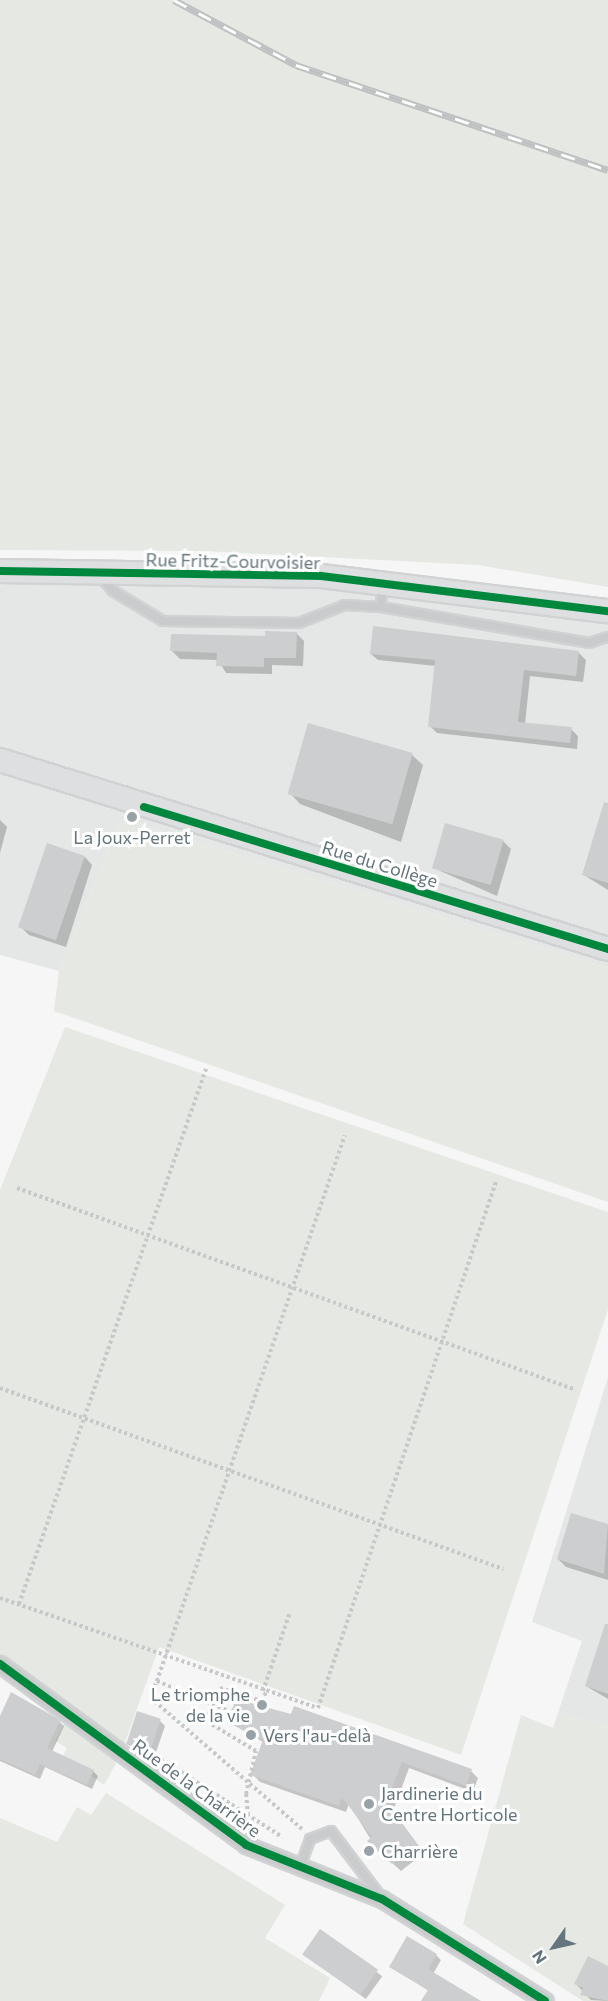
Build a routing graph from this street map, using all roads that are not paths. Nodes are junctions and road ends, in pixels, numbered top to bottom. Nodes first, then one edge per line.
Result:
1 (0, 572) edge
2 (98, 573) junction
3 (382, 585) junction
4 (381, 607) junction
5 (608, 611) edge
6 (608, 636) edge
7 (0, 760) edge
8 (608, 949) edge
9 (0, 1664) edge
10 (300, 1867) junction
11 (382, 1899) junction
12 (544, 2001) edge

1 - 2 main road, Rue Fritz-Courvoisier
2 - 3 main road, Rue Fritz-Courvoisier
2 - 4 lane
3 - 4 lane
3 - 5 main road, Rue Fritz-Courvoisier
4 - 6 lane
7 - 8 main road, Rue du Collège
9 - 10 street, Rue de la Charrière
10 - 11 street, Rue de la Charrière
10 - 11 lane
11 - 12 street, Rue de la Charrière

